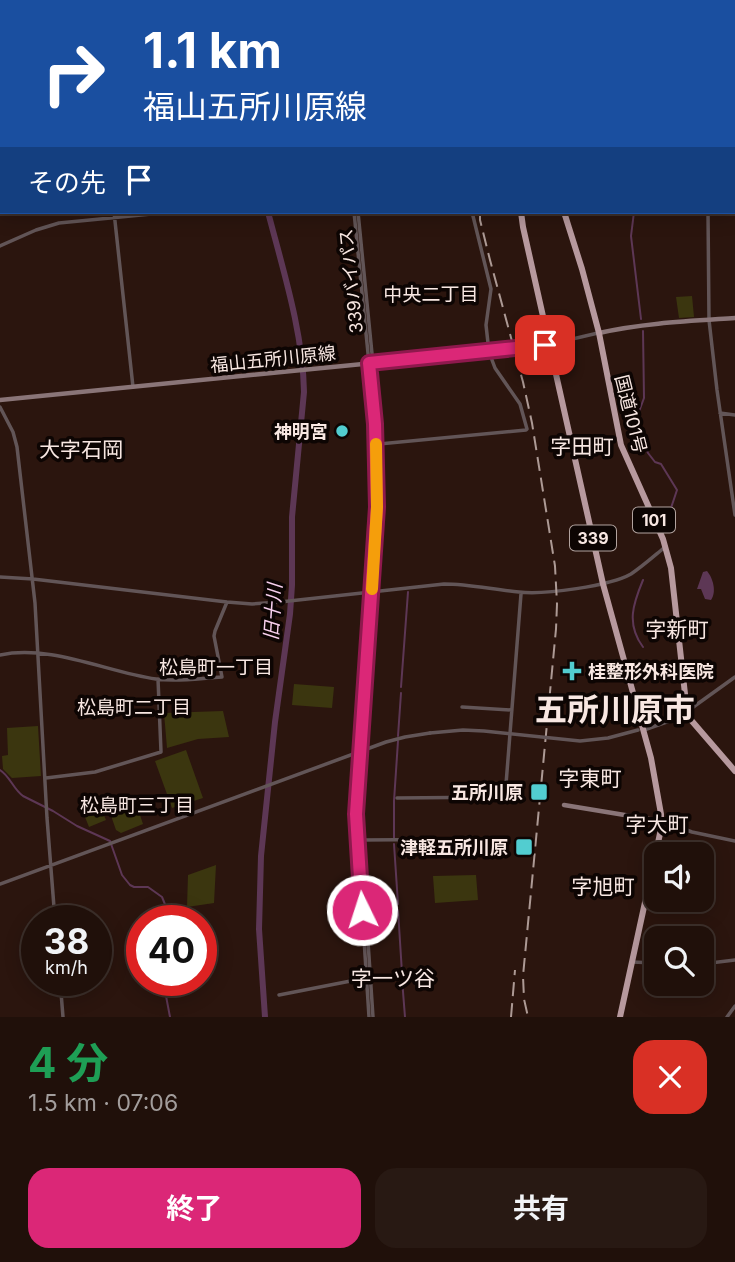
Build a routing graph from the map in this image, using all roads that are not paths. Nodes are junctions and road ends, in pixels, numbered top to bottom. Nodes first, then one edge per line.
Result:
1 (114, 214) edge
2 (153, 214) edge
3 (356, 214) edge
4 (472, 214) edge
5 (521, 214) edge
6 (565, 214) edge
7 (708, 214) edge
8 (115, 218) junction
9 (0, 246) edge
10 (735, 318) edge
11 (709, 320) junction
12 (599, 333) junction
13 (549, 344) junction
14 (489, 352) junction
15 (371, 363) junction
16 (133, 387) junction
17 (0, 400) edge
18 (0, 407) edge
19 (720, 413) junction
20 (735, 415) edge
21 (378, 444) junction
22 (735, 515) edge
23 (666, 547) junction
24 (0, 577) edge
25 (33, 579) junction
26 (603, 584) junction
27 (374, 591) junction
28 (521, 593) junction
29 (227, 602) junction
30 (39, 652) junction
31 (0, 655) edge
32 (735, 677) edge
33 (158, 679) junction
34 (461, 708) dead end
35 (512, 710) junction
36 (687, 712) junction
37 (641, 730) junction
38 (363, 750) junction
39 (735, 771) edge
40 (46, 778) junction
41 (397, 798) dead end
42 (564, 805) dead end
43 (662, 821) junction
44 (499, 838) dead end
45 (360, 840) junction
46 (735, 841) edge
47 (51, 866) junction
48 (0, 884) edge
49 (54, 905) edge
50 (735, 960) edge
51 (632, 962) junction
52 (644, 962) edge
53 (714, 963) edge
54 (406, 976) dead end
55 (368, 978) junction
56 (279, 995) dead end
57 (61, 996) edge
58 (735, 1006) edge
59 (63, 1017) edge
60 (371, 1017) edge
61 (620, 1017) edge
62 (727, 1017) edge

1 - 8 street
2 - 8 street
3 - 15 street
4 - 14 street
5 - 13 highway, 339
6 - 12 highway, 国道101号 / 101
7 - 11 street
8 - 9 street
8 - 16 street
10 - 11 main road
11 - 12 main road
11 - 19 street
12 - 13 street
12 - 23 highway, 国道101号 / 101
13 - 14 main road, 福山五所川原線
13 - 26 highway, 339
14 - 15 main road, 福山五所川原線
14 - 21 street
15 - 16 main road, 福山五所川原線
15 - 21 street
16 - 17 main road, 福山五所川原線
18 - 25 street
19 - 20 street
19 - 22 street
21 - 27 street
23 - 26 street
23 - 36 highway, 国道101号 / 101
24 - 25 street
25 - 29 street
25 - 30 street
26 - 28 street
26 - 37 highway, 339
27 - 28 street
27 - 29 street
27 - 38 street
28 - 35 street
29 - 33 street
30 - 31 street
30 - 33 street
30 - 40 street
32 - 36 street
33 - 40 street
34 - 35 street
35 - 41 street
36 - 37 street
36 - 39 highway
37 - 38 street, bridge
37 - 43 highway, 339
38 - 45 street
38 - 47 street
40 - 47 street
42 - 43 main road
43 - 46 street
43 - 51 highway, 339
44 - 45 street
45 - 55 street
47 - 48 street
47 - 49 street
50 - 53 street
51 - 52 street
51 - 61 highway, 339
54 - 55 street
55 - 56 street
55 - 60 street
57 - 59 street
58 - 62 street

